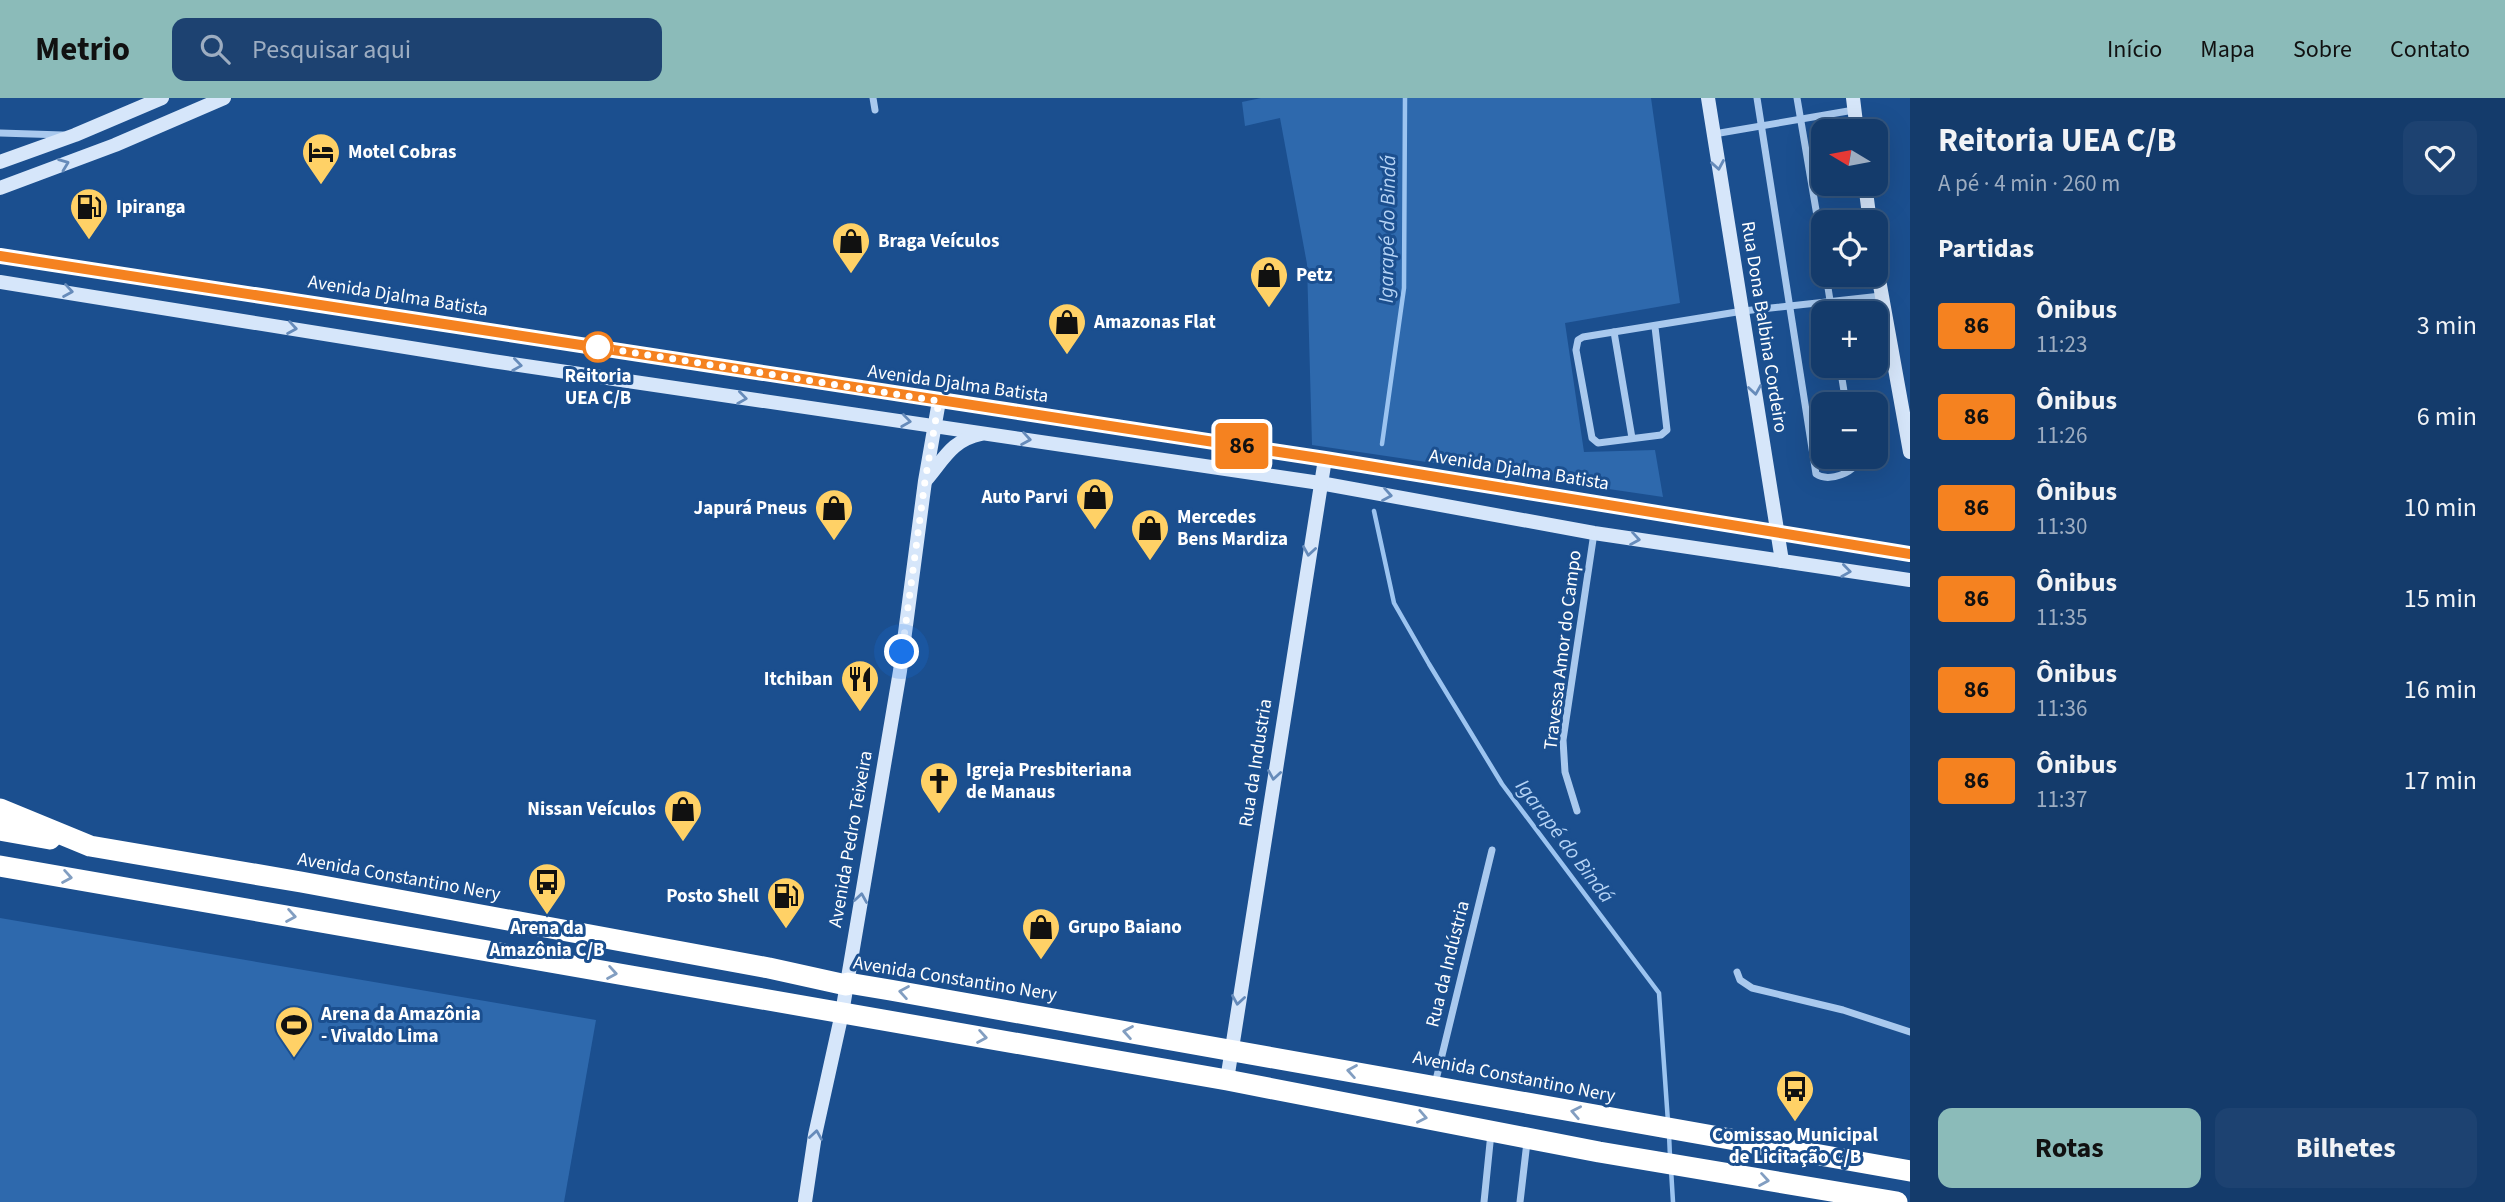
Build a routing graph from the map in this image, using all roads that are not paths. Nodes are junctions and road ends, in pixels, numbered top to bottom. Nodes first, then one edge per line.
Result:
1 (162, 98) edge
2 (224, 98) edge
3 (873, 98) edge
4 (1707, 98) edge
5 (1757, 98) edge
6 (1797, 98) edge
7 (1854, 104) edge
8 (875, 110) dead end
9 (1801, 119) junction
10 (1762, 126) junction
11 (0, 133) edge
12 (1713, 134) junction
13 (75, 135) junction
14 (0, 162) edge
15 (0, 188) edge
16 (1816, 210) edge
17 (0, 256) edge
18 (0, 282) edge
19 (1828, 287) edge
20 (1880, 287) edge
21 (1881, 296) junction
22 (1830, 300) junction
23 (1790, 305) junction
24 (1743, 311) junction
25 (1655, 327) junction
26 (1614, 332) junction
27 (939, 401) junction
28 (934, 425) junction
29 (987, 433) junction
30 (1632, 438) junction
31 (1811, 442) edge
32 (1910, 452) edge
33 (1325, 459) junction
34 (1815, 469) edge
35 (1852, 469) edge
36 (925, 481) junction
37 (1320, 483) junction
38 (1777, 531) junction
39 (1594, 533) junction
40 (1910, 554) edge
41 (1782, 561) junction
42 (1910, 580) edge
43 (0, 809) edge
44 (1577, 811) dead end
45 (0, 830) edge
46 (90, 846) junction
47 (1492, 850) dead end
48 (0, 866) edge
49 (1737, 972) dead end
50 (846, 985) junction
51 (842, 1013) junction
52 (1910, 1031) edge
53 (1231, 1049) junction
54 (1227, 1080) junction
55 (1435, 1086) junction
56 (1491, 1130) junction
57 (1528, 1137) junction
58 (1910, 1171) edge
59 (805, 1202) edge
60 (1484, 1202) edge
61 (1520, 1202) edge
62 (1897, 1202) edge

1 - 13 main road
15 -> 2 main road
3 - 8 street
4 - 12 main road, Rua Dona Balbina Cordeiro
5 - 10 street
6 - 9 street
7 - 9 street
9 - 10 street
9 - 16 street
10 - 12 street
10 - 23 street
11 - 13 street
12 -> 24 main road, Rua Dona Balbina Cordeiro
13 - 14 main road
17 - 27 main road, Avenida Djalma Batista
18 -> 28 main road
19 - 22 street
20 - 21 main road
21 - 22 street
21 - 32 main road
22 - 23 street
23 - 24 street
23 - 31 street
24 - 25 street
24 -> 38 main road, Rua Dona Balbina Cordeiro
25 - 26 street
25 - 30 street
26 - 30 street
26 - 30 street
27 - 28 main road, Avenida Pedro Teixeira
27 - 33 main road, Avenida Djalma Batista
28 - 29 main road
28 - 36 main road, Avenida Pedro Teixeira
29 - 36 main road
29 -> 37 main road
33 - 37 main road, Rua da Industria
33 - 38 main road, Avenida Djalma Batista
34 - 35 street
50 -> 36 main road, Avenida Pedro Teixeira
37 -> 39 main road
37 -> 53 main road, Rua da Industria
38 - 40 main road, Avenida Djalma Batista
38 - 41 main road, Rua Dona Balbina Cordeiro
39 -> 41 main road
39 - 44 street, Travessa Amor do Campo
41 -> 42 main road
43 - 46 highway, Avenida Constantino Nery
45 - 46 highway
46 - 50 highway, Avenida Constantino Nery
47 - 55 street, Rua da Indústria
48 -> 51 highway
49 - 52 street
50 - 51 main road, Avenida Pedro Teixeira
53 -> 50 highway, Avenida Constantino Nery
51 -> 54 highway
59 -> 51 main road, Avenida Pedro Teixeira
53 - 54 main road, Rua da Industria
55 -> 53 highway, Avenida Constantino Nery
54 -> 56 highway
58 -> 55 highway, Avenida Constantino Nery
56 - 57 highway
56 - 60 street
57 - 61 street
57 -> 62 highway

